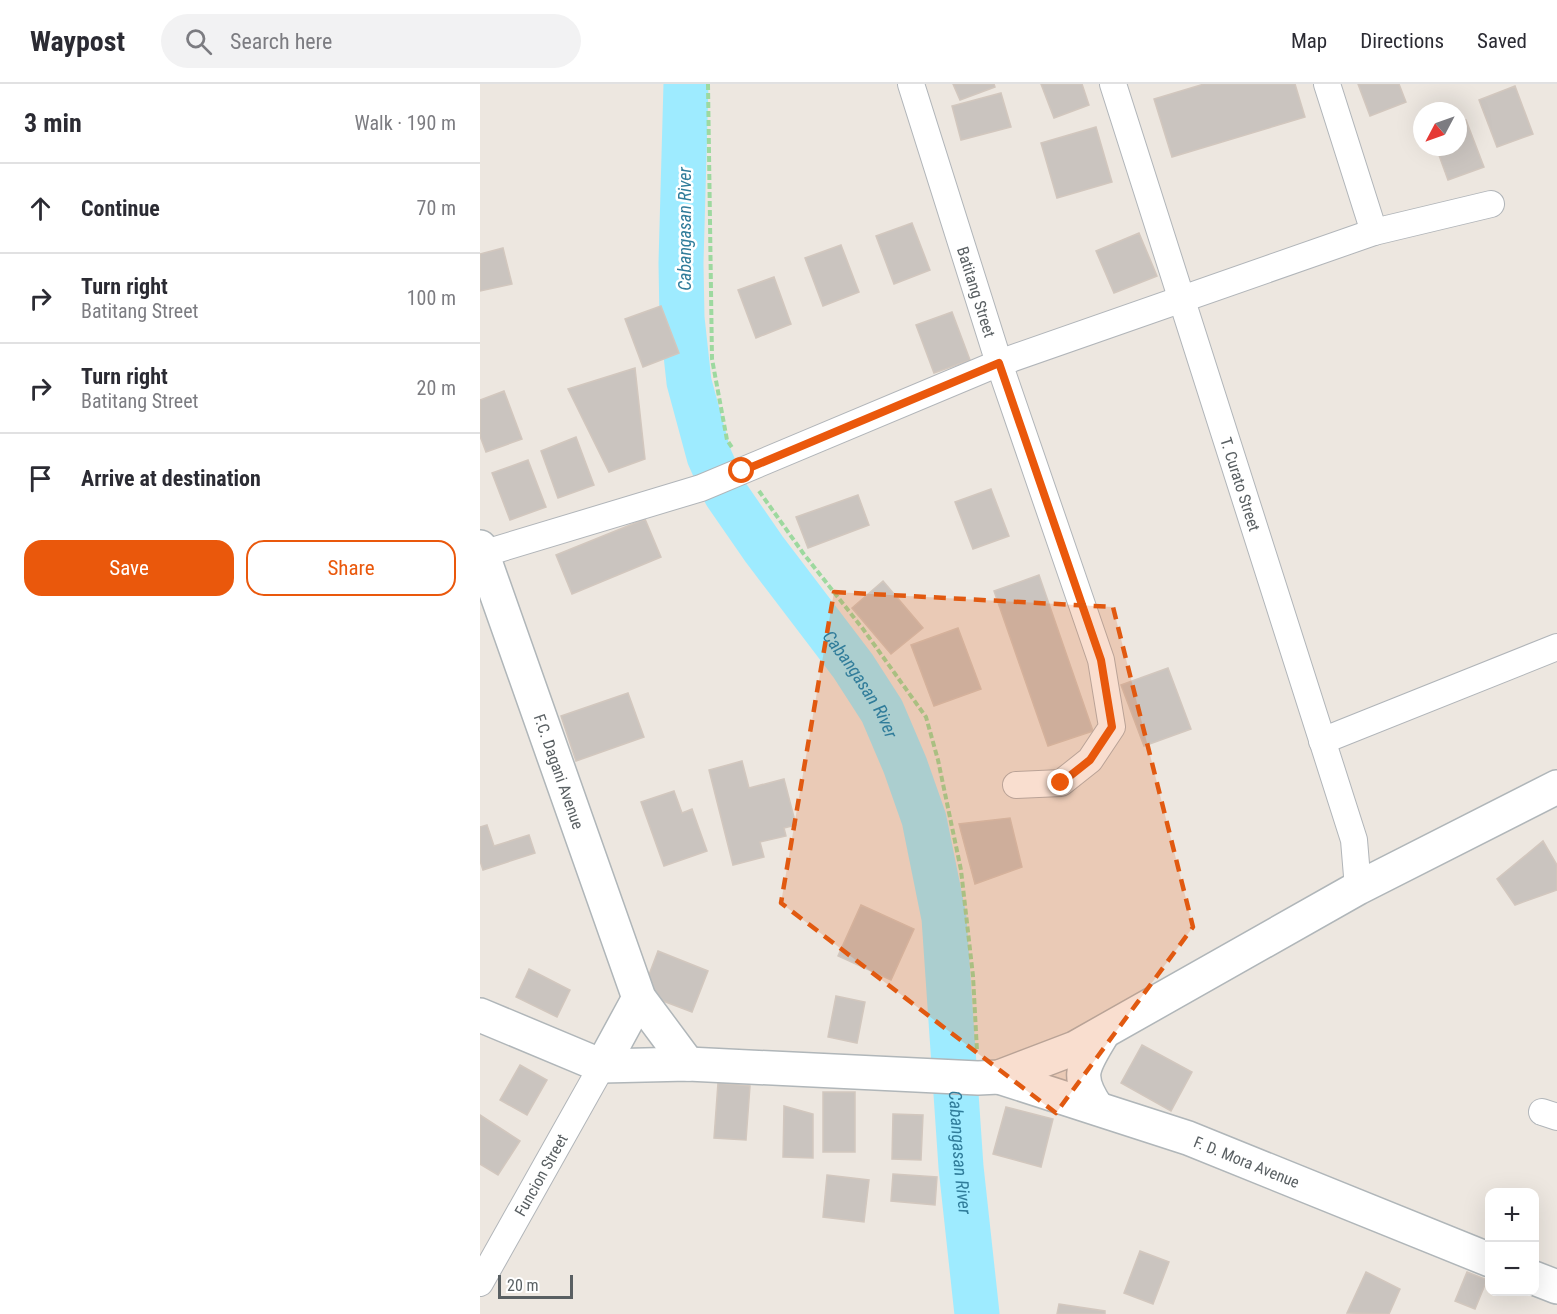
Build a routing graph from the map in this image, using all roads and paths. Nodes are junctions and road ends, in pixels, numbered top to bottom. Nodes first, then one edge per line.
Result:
1 (708, 84) edge
2 (911, 84) edge
3 (1113, 84) edge
4 (1327, 84) edge
5 (1491, 204) dead end
6 (1374, 232) junction
7 (1180, 300) junction
8 (999, 363) junction
9 (743, 471) junction
10 (481, 553) edge
11 (1557, 647) edge
12 (1322, 741) junction
13 (1016, 785) dead end
14 (1557, 787) edge
15 (1354, 840) junction
16 (1392, 871) junction
17 (1359, 888) junction
18 (639, 998) junction
19 (480, 1015) edge
20 (1103, 1033) junction
21 (688, 1064) junction
22 (602, 1066) junction
23 (975, 1077) junction
24 (1096, 1108) junction
25 (1485, 1258) edge
26 (1539, 1280) edge
27 (480, 1283) edge
28 (1557, 1287) edge

1 - 9 path
2 - 8 street, Batitang Street
3 - 7 street, T. Curato Street
4 - 6 street
5 - 6 street
6 - 7 street
7 - 8 street
7 - 12 street, T. Curato Street
8 - 9 street
8 - 13 street, Batitang Street
9 - 10 street
9 - 23 path
10 - 18 street, F.C. Dagani Avenue
11 - 12 street
12 - 15 street, T. Curato Street
14 - 16 street
15 - 16 street
15 - 17 street, T. Curato Street
16 - 17 street
17 - 20 street
18 - 21 street, F.C. Dagani Avenue
18 - 22 street
19 - 22 street
20 - 23 street
20 - 24 street
21 - 22 street
21 - 23 street
22 - 27 street, Funcion Street
23 - 24 street, F. D. Mora Avenue
24 - 25 street, F. D. Mora Avenue
26 - 28 street

